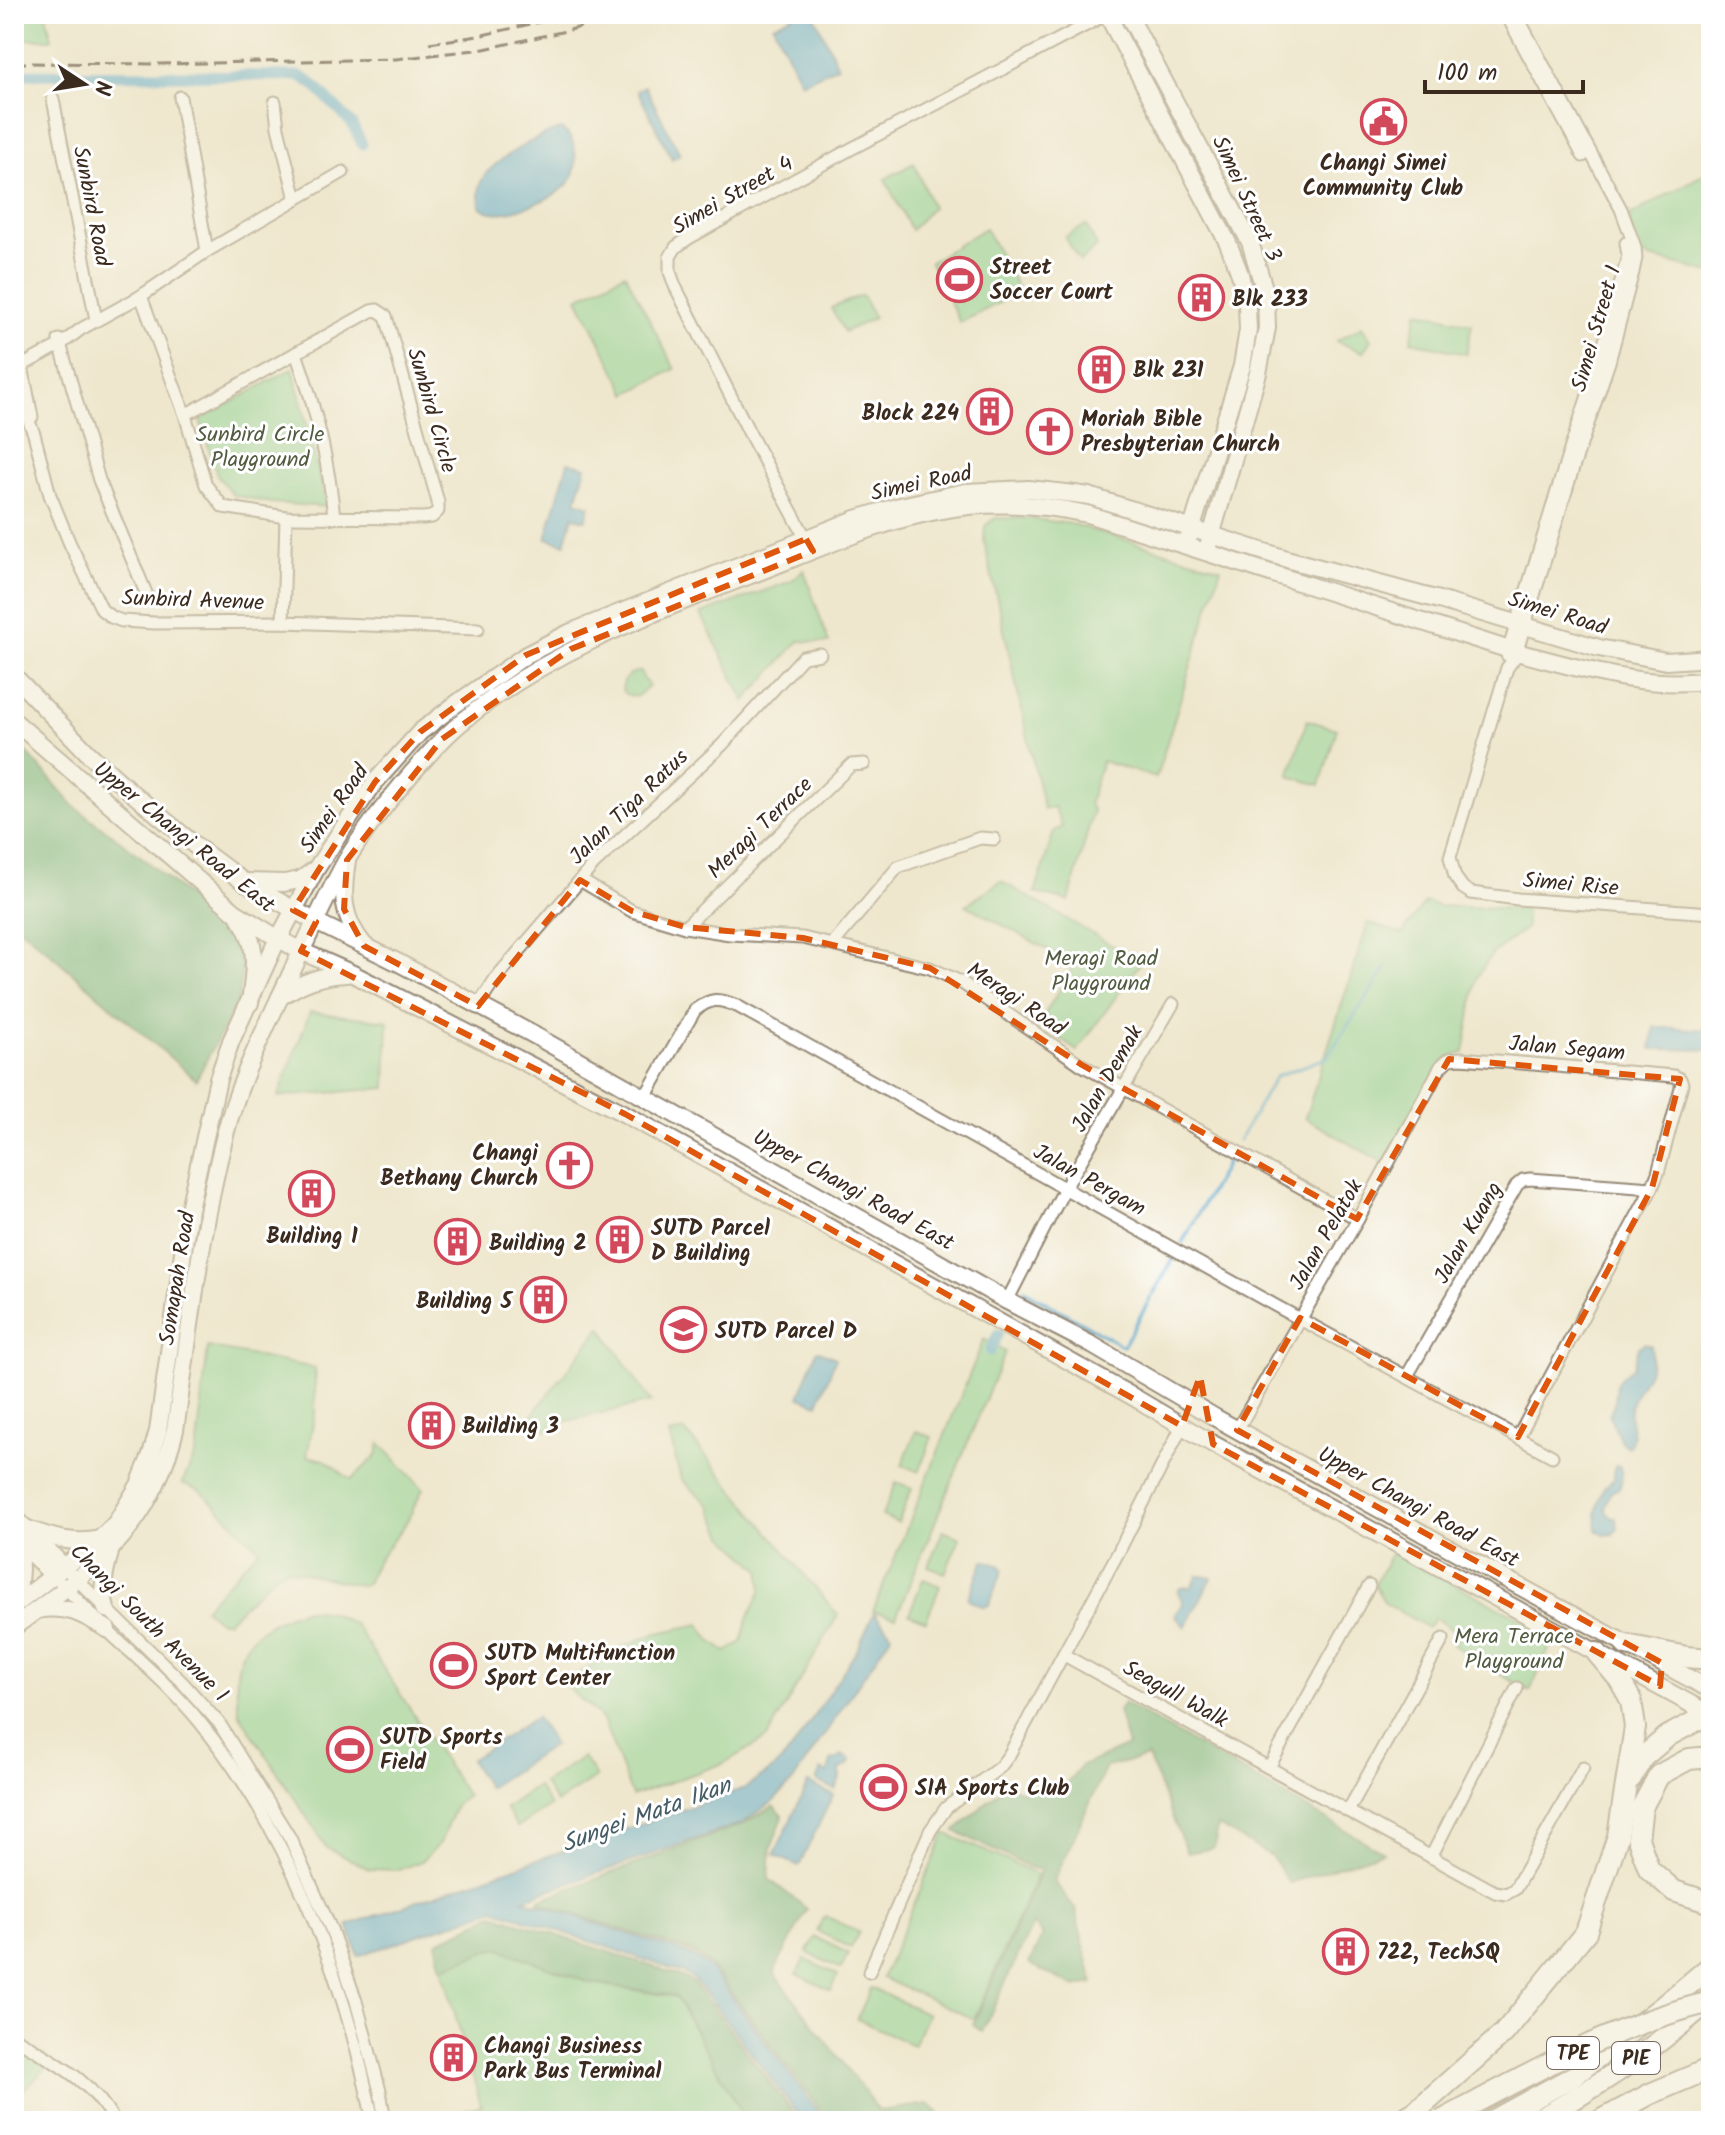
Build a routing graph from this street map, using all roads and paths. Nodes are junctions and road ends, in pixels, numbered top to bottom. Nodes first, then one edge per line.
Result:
1 (1107, 14) edge
2 (1128, 14) edge
3 (1506, 14) edge
4 (1516, 14) edge
5 (180, 97) dead end
6 (53, 99) dead end
7 (275, 102) dead end
8 (343, 172) dead end
9 (296, 199) junction
10 (207, 251) junction
11 (141, 296) junction
12 (96, 320) junction
13 (14, 340) edge
14 (61, 341) junction
15 (296, 353) junction
16 (17, 365) edge
17 (185, 415) junction
18 (1089, 496) junction
19 (1087, 514) junction
20 (286, 517) junction
21 (334, 518) junction
22 (1191, 528) junction
23 (1212, 534) junction
24 (810, 545) junction
25 (1186, 546) junction
26 (1207, 552) junction
27 (146, 593) dead end
28 (283, 622) junction
29 (1520, 624) junction
30 (478, 629) dead end
31 (1512, 650) junction
32 (820, 654) dead end
33 (1711, 658) edge
34 (14, 676) edge
35 (1711, 680) edge
36 (14, 721) edge
37 (864, 764) dead end
38 (994, 839) dead end
39 (1450, 857) joint
40 (347, 860) junction
41 (316, 869) junction
42 (580, 880) junction
43 (244, 882) junction
44 (293, 910) junction
45 (235, 912) junction
46 (1711, 913) edge
47 (316, 922) junction
48 (685, 927) junction
49 (279, 939) junction
50 (833, 944) junction
51 (364, 946) junction
52 (301, 951) junction
53 (353, 974) junction
54 (280, 997) junction
55 (250, 1003) junction
56 (1173, 1004) dead end
57 (478, 1006) junction
58 (1449, 1059) joint
59 (1124, 1087) junction
60 (645, 1097) junction
61 (753, 1158) junction
62 (754, 1185) junction
63 (1065, 1188) junction
64 (1652, 1188) junction
65 (1358, 1219) junction
66 (1007, 1301) junction
67 (1300, 1318) junction
68 (1085, 1342) junction
69 (1083, 1370) junction
70 (1407, 1376) junction
71 (1180, 1397) junction
72 (1216, 1418) junction
73 (1182, 1426) junction
74 (1237, 1430) junction
75 (1518, 1437) junction
76 (1213, 1444) junction
77 (1552, 1456) dead end
78 (14, 1517) edge
79 (20, 1535) edge
80 (105, 1545) junction
81 (65, 1578) junction
82 (1369, 1586) dead end
83 (14, 1603) edge
84 (106, 1609) junction
85 (36, 1611) junction
86 (14, 1627) edge
87 (107, 1629) junction
88 (1443, 1639) dead end
89 (1626, 1645) junction
90 (1597, 1653) junction
91 (1064, 1655) junction
92 (1711, 1659) edge
93 (1662, 1663) junction
94 (1660, 1686) junction
95 (1517, 1688) dead end
96 (1711, 1690) edge
97 (1710, 1714) edge
98 (1711, 1757) edge
99 (1269, 1767) junction
100 (1583, 1768) dead end
101 (1627, 1785) junction
102 (1348, 1811) junction
103 (1431, 1857) junction
104 (1711, 1903) edge
105 (1711, 1966) edge
106 (869, 1972) dead end
107 (1711, 2000) edge
108 (14, 2037) edge
109 (1709, 2069) edge
110 (114, 2121) edge
111 (373, 2121) edge
112 (385, 2121) edge
113 (1399, 2121) edge
114 (1441, 2121) edge
115 (1492, 2121) edge
116 (1536, 2121) edge
117 (1600, 2121) edge

1 - 22 main road, Simei Street 3
1 - 24 street, Simei Street 4
2 - 23 main road, Simei Street 3
3 - 29 street, Simei Street 1
4 - 29 street, Simei Street 1
5 - 10 street
6 - 12 street, Sunbird Road
7 - 9 street
8 - 9 street
9 - 10 street
10 - 11 street
11 - 12 street
11 - 17 street, Sunbird Circle
12 - 14 street
13 - 16 street
14 - 16 street
14 - 27 street
15 - 17 street, Sunbird Circle
15 - 21 street
15 - 21 street, Sunbird Circle
16 - 28 street, Sunbird Avenue
17 - 20 street, Sunbird Circle
18 - 19 main road
18 - 22 main road, Simei Road
18 - 24 main road, Simei Road
19 - 24 main road, Simei Road
19 - 25 main road, Simei Road
20 - 21 street, Sunbird Circle
20 - 28 street, Sunbird Avenue
22 - 23 main road, Simei Road
22 - 25 main road, Simei Street 3
23 - 26 main road, Simei Street 3
23 - 29 main road, Simei Road
24 - 40 main road, Simei Road
24 - 41 main road, Simei Road
25 - 26 main road, Simei Road
26 - 31 main road, Simei Road
28 - 30 street, Sunbird Avenue
29 - 31 street, Simei Street 1
29 - 33 main road, Simei Road
31 - 35 main road, Simei Road
31 - 39 street, Simei Street 1
32 - 42 street, Jalan Tiga Ratus
34 - 43 main road, Upper Changi Road East
36 - 45 main road, Upper Changi Road East
37 - 48 street, Meragi Terrace
38 - 50 street
39 - 46 street, Simei Rise
40 - 47 main road, Simei Road
40 - 51 main road
41 - 43 main road
41 - 44 main road, Simei Road
42 - 48 street, Meragi Road
42 - 57 street, Jalan Tiga Ratus
43 - 44 main road, Upper Changi Road East
44 - 47 main road, Upper Changi Road East
44 - 49 main road, Simei Road
45 - 49 main road, Upper Changi Road East
45 - 55 main road
47 - 51 main road, Upper Changi Road East
47 - 52 main road, Simei Road
48 - 50 street, Meragi Road
49 - 52 main road, Upper Changi Road East
49 - 55 main road, Somapah Road
50 - 59 street, Meragi Road
51 - 57 main road, Upper Changi Road East
52 - 53 main road, Upper Changi Road East
52 - 54 main road, Somapah Road
53 - 54 main road
53 - 62 main road, Upper Changi Road East
54 - 80 main road, Somapah Road
55 - 80 main road, Somapah Road
56 - 59 street, Jalan Demak
57 - 60 main road, Upper Changi Road East
58 - 64 street, Jalan Segam
58 - 65 street, Jalan Pelatok
59 - 63 street, Jalan Demak
59 - 65 street, Meragi Road
60 - 61 main road, Upper Changi Road East
60 - 63 street, Jalan Pergam
61 - 62 main road
61 - 66 main road, Upper Changi Road East
62 - 69 main road, Upper Changi Road East
63 - 66 street, Jalan Demak
63 - 67 street, Jalan Pergam
64 - 70 street, Jalan Kuang
64 - 75 street
65 - 67 street, Jalan Pelatok
66 - 68 main road, Upper Changi Road East
67 - 70 street, Jalan Pergam
67 - 74 street, Jalan Pelatok
68 - 69 main road
68 - 71 main road, Upper Changi Road East
69 - 73 main road, Upper Changi Road East
70 - 75 street, Jalan Pergam
71 - 72 main road, Upper Changi Road East
71 - 73 main road
72 - 74 main road, Upper Changi Road East
72 - 76 main road
73 - 76 main road, Upper Changi Road East
73 - 91 street
74 - 89 main road, Upper Changi Road East
75 - 77 street, Jalan Pergam
76 - 90 main road, Upper Changi Road East
78 - 79 main road, Changi South Avenue 1
79 - 80 main road
79 - 81 main road, Changi South Avenue 1
79 - 83 main road
80 - 81 main road, Somapah Road
80 - 84 main road
81 - 83 main road
81 - 84 street, Changi South Avenue 1
81 - 85 main road
81 - 87 street, Changi South Avenue 1
82 - 99 street
84 - 112 street, Changi South Avenue 1
85 - 86 main road
85 - 87 main road
87 - 111 street, Changi South Avenue 1
88 - 102 street
89 - 92 highway
89 - 93 main road, Upper Changi Road East
90 - 94 main road, Upper Changi Road East
90 - 101 highway
91 - 99 street, Seagull Walk
91 - 106 street
93 - 94 main road
93 - 96 main road, Upper Changi Road East
94 - 97 main road, Upper Changi Road East
95 - 103 street
97 - 101 highway
98 - 104 highway
99 - 102 street, Seagull Walk
100 - 103 street, Seagull Walk
101 - 113 highway
102 - 103 street, Seagull Walk
105 - 115 highway, PIE
107 - 114 highway, TPE, bridge
107 - 116 highway, PIE
108 - 110 street
109 - 117 highway

